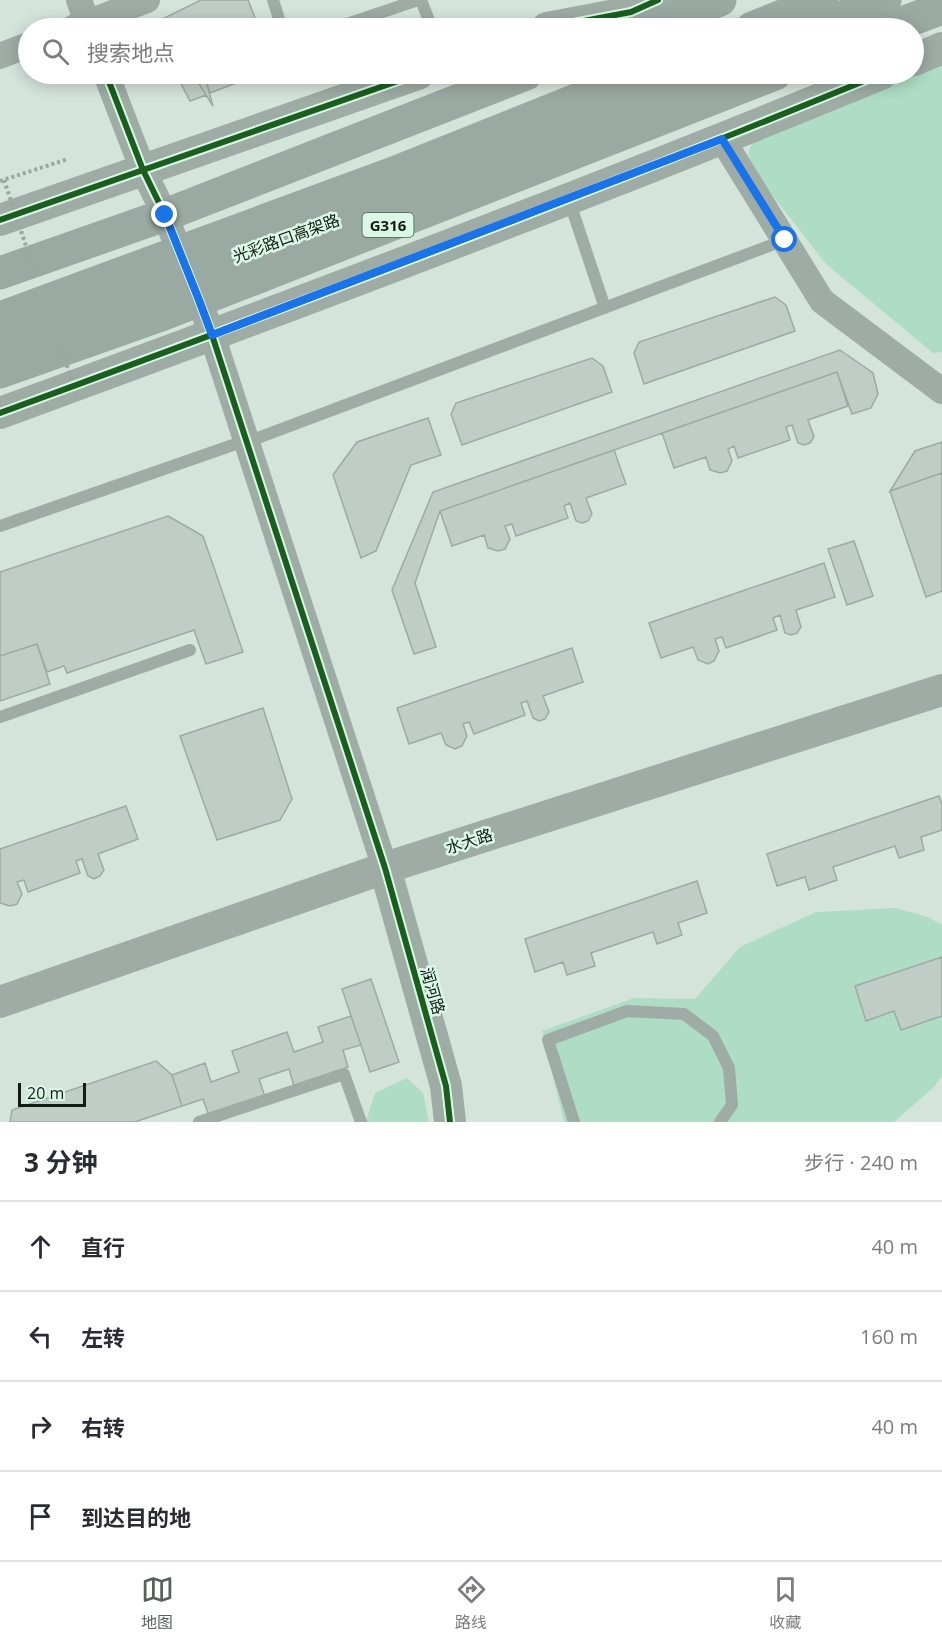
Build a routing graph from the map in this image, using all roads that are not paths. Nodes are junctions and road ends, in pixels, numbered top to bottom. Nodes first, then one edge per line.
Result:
1 (147, 0) edge
2 (273, 0) edge
3 (419, 0) edge
4 (720, 0) edge
5 (822, 0) edge
6 (885, 0) edge
7 (942, 8) edge
8 (652, 11) edge
9 (88, 18) edge
10 (279, 18) edge
11 (365, 18) edge
12 (427, 18) edge
13 (609, 18) edge
14 (632, 18) edge
15 (777, 18) edge
16 (840, 18) edge
17 (916, 18) edge
18 (942, 48) edge
19 (18, 49) edge
20 (0, 56) edge
21 (924, 56) edge
22 (110, 84) edge
23 (389, 84) edge
24 (500, 84) edge
25 (615, 84) edge
26 (678, 84) edge
27 (750, 84) edge
28 (818, 84) edge
29 (857, 84) edge
30 (782, 115) junction
31 (722, 139) junction
32 (142, 170) junction
33 (568, 198) junction
34 (165, 215) junction
35 (0, 220) edge
36 (785, 240) junction
37 (0, 273) edge
38 (199, 300) junction
39 (605, 308) junction
40 (0, 318) edge
41 (212, 335) junction
42 (0, 344) edge
43 (0, 372) edge
44 (942, 391) edge
45 (0, 413) edge
46 (247, 442) junction
47 (0, 526) edge
48 (190, 650) dead end
49 (942, 690) edge
50 (0, 717) edge
51 (385, 868) junction
52 (0, 1002) edge
53 (235, 1116) edge
54 (199, 1122) edge
55 (361, 1122) edge
56 (450, 1122) edge
57 (574, 1122) edge
58 (720, 1122) edge

1 - 9 street
2 - 10 lane
3 - 11 lane
3 - 12 lane
4 - 8 highway
5 - 15 highway
6 - 16 highway
7 - 17 highway
8 - 13 street
8 - 14 street
18 - 21 street
19 - 20 street
22 - 32 street
23 - 32 street
24 - 34 highway
25 - 40 highway, 光彩路口高架路, bridge
26 - 42 highway, 光彩路口高架路, bridge
27 - 38 highway, G316
28 - 30 street
29 - 30 street
30 - 31 street
31 - 33 street
31 - 36 street
32 - 34 street
32 - 35 street
33 - 39 lane
33 - 41 street
34 - 37 highway
34 - 38 street
36 - 39 lane
36 - 44 street
38 - 41 street
38 - 43 highway, G316
39 - 46 lane
41 - 45 street
41 - 46 street
46 - 47 lane
46 - 51 street
48 - 50 lane
49 - 51 street, 水大路
51 - 52 street, 水大路
51 - 56 street, 润河路
53 - 54 lane
53 - 55 lane
57 - 58 lane

